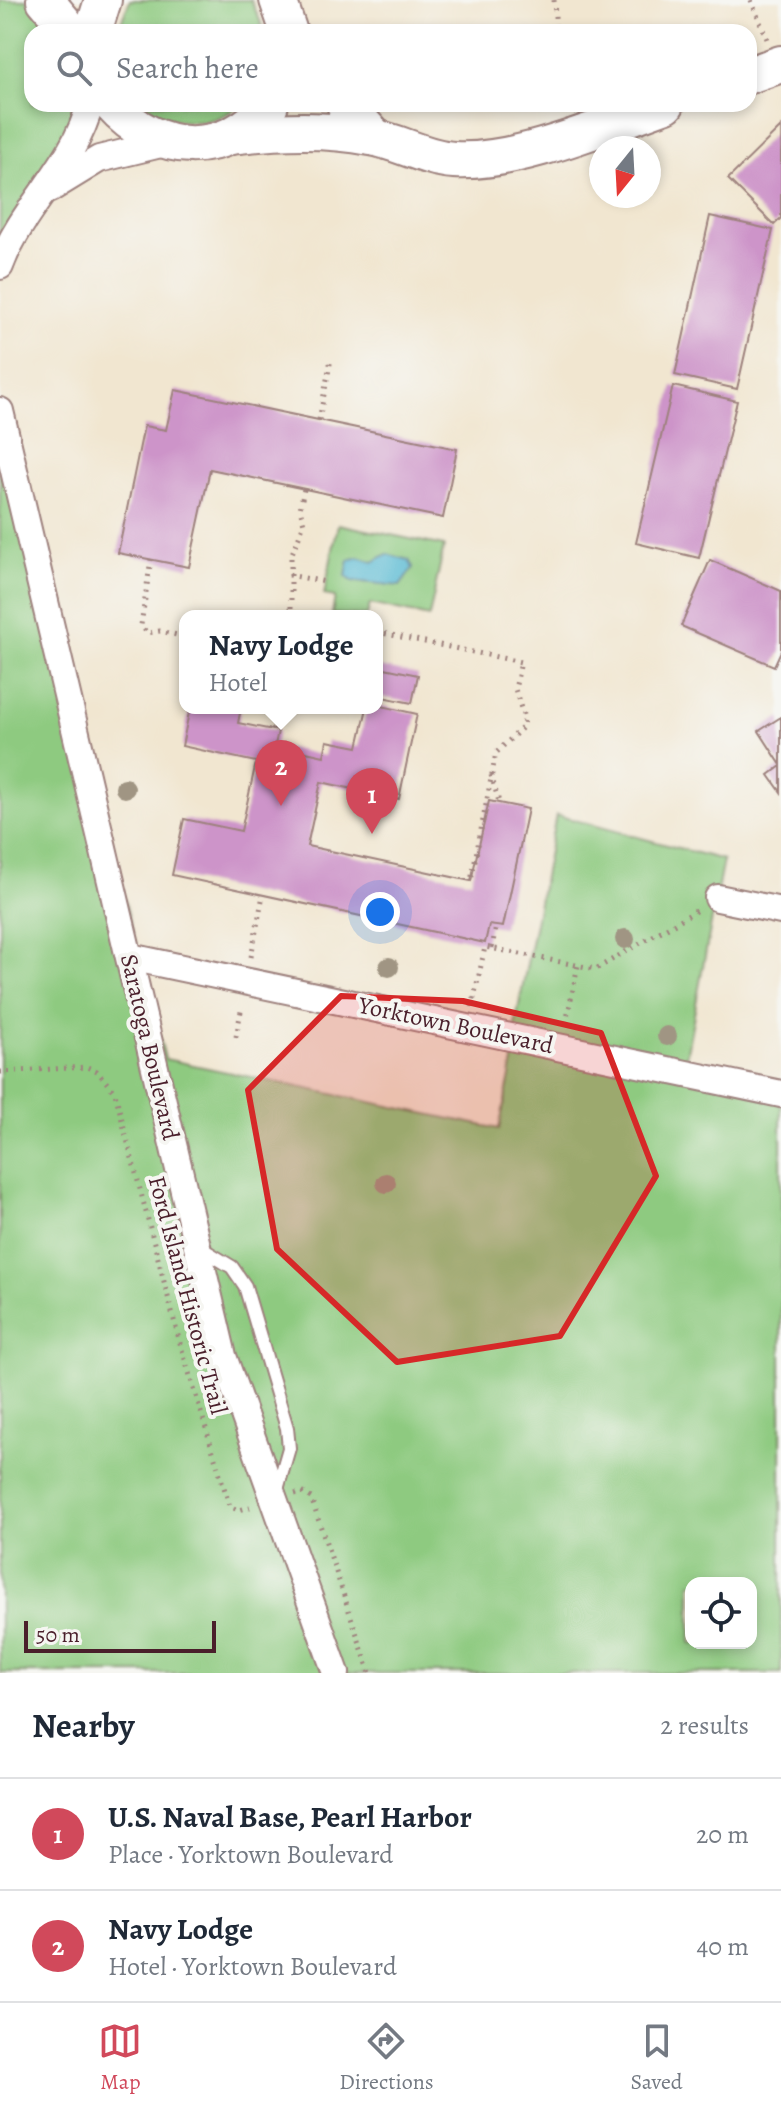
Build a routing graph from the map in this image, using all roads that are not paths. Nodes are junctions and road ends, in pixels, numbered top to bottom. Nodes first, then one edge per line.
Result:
1 (45, 0) edge
2 (103, 0) edge
3 (65, 24) edge
4 (96, 24) edge
5 (87, 112) edge
6 (118, 112) edge
7 (264, 112) edge
8 (352, 112) edge
9 (642, 112) edge
10 (231, 136) junction
11 (375, 137) junction
12 (169, 142) junction
13 (40, 196) junction
14 (0, 266) edge
15 (0, 411) edge
16 (718, 898) road end
17 (781, 911) edge
18 (130, 957) junction
19 (781, 1094) edge
20 (197, 1246) junction
21 (273, 1501) junction
22 (336, 1673) edge

1 - 3 street
2 - 4 street
5 - 13 street
6 - 12 street
7 - 10 street
8 - 11 street
9 - 11 street
10 - 11 street
10 - 12 street
12 - 13 street
13 - 14 street
15 - 18 street, Saratoga Boulevard
16 - 17 street
18 - 19 street, Yorktown Boulevard
18 - 20 street, Saratoga Boulevard
20 - 21 street, Saratoga Boulevard
20 - 21 lane
21 - 22 street, Saratoga Boulevard

